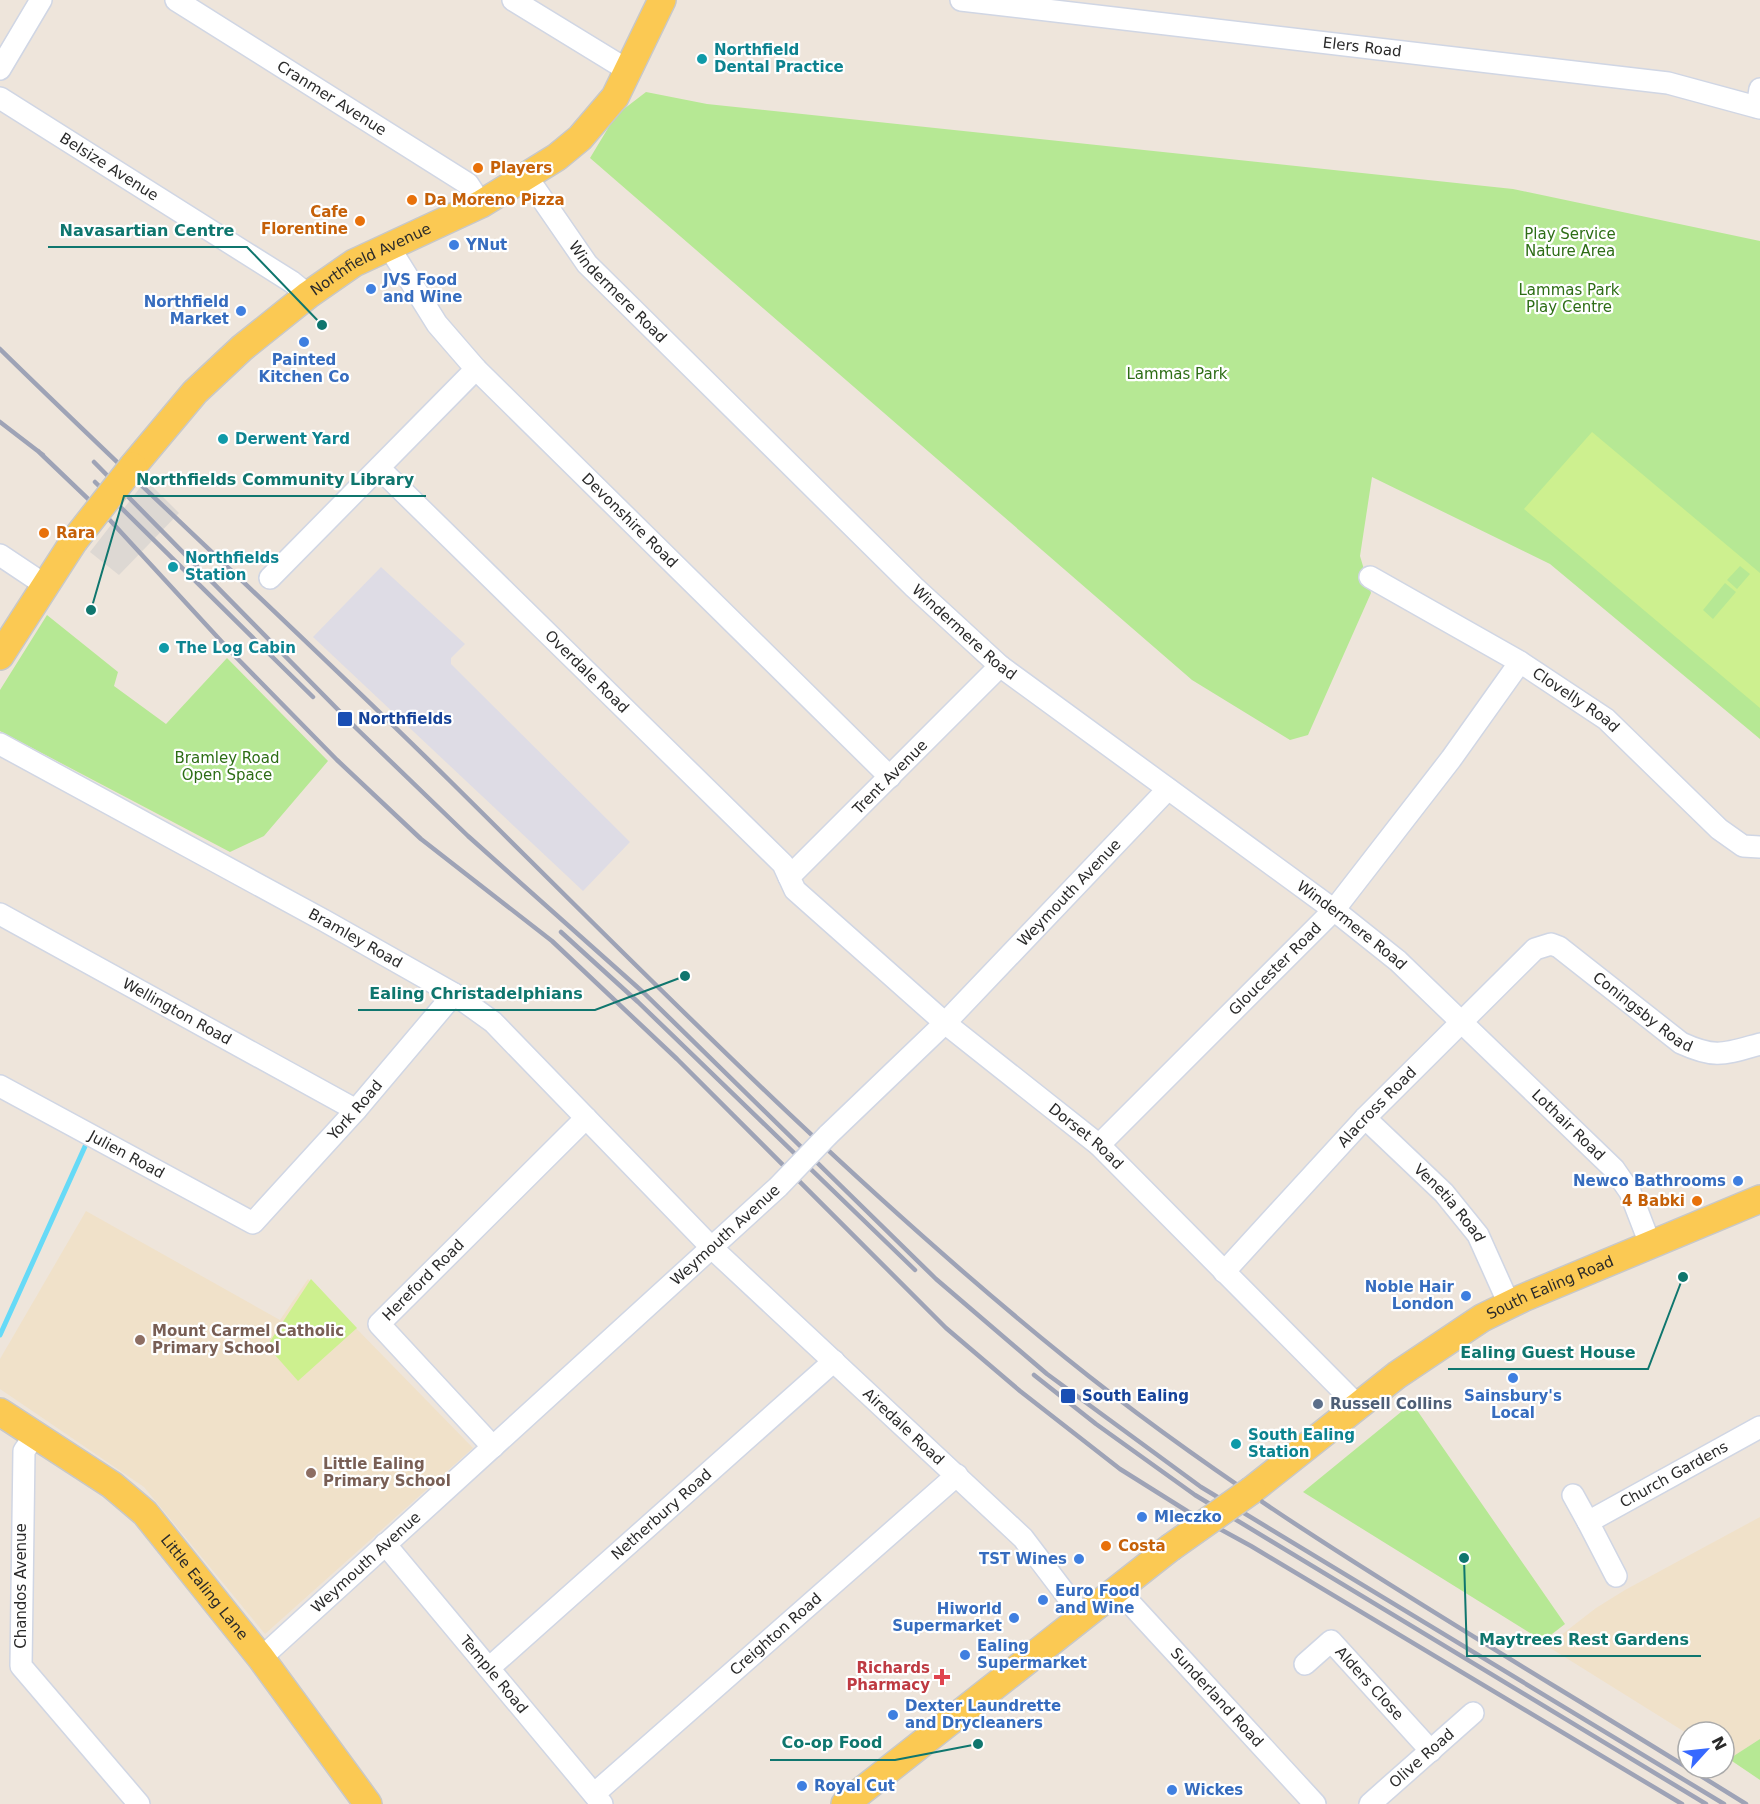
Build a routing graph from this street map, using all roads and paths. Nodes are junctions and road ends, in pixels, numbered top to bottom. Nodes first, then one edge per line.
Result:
1 (41, 0) edge
2 (176, 0) edge
3 (513, 0) edge
4 (662, 0) edge
5 (961, 0) edge
6 (1025, 4) edge
7 (0, 69) edge
8 (629, 71) junction
9 (0, 98) edge
10 (1759, 102) edge
11 (527, 177) junction
12 (481, 204) junction
13 (389, 247) junction
14 (308, 295) junction
15 (476, 369) junction
16 (379, 468) junction
17 (0, 555) edge
18 (1370, 577) dead end
19 (270, 578) dead end
20 (45, 585) junction
21 (0, 656) edge
22 (1520, 662) junction
23 (1000, 666) junction
24 (0, 744) edge
25 (890, 777) junction
26 (1168, 789) junction
27 (1760, 847) edge
28 (792, 884) junction
29 (1334, 910) junction
30 (0, 914) edge
31 (1535, 949) joint
32 (454, 994) junction
33 (1463, 1022) junction
34 (945, 1023) junction
35 (1760, 1044) edge
36 (0, 1086) edge
37 (356, 1110) junction
38 (586, 1118) junction
39 (1365, 1118) junction
40 (1099, 1145) junction
41 (1760, 1199) edge
42 (253, 1223) joint
43 (1650, 1244) junction
44 (712, 1248) junction
45 (1224, 1272) junction
46 (1509, 1304) junction
47 (834, 1361) junction
48 (1357, 1405) junction
49 (0, 1412) edge
50 (1760, 1427) edge
51 (35, 1436) junction
52 (493, 1447) junction
53 (957, 1475) junction
54 (1573, 1495) dead end
55 (1588, 1522) junction
56 (385, 1544) junction
57 (1616, 1576) dead end
58 (1118, 1590) junction
59 (1083, 1617) junction
60 (261, 1658) junction
61 (1305, 1664) dead end
62 (489, 1668) junction
63 (1473, 1713) dead end
64 (1431, 1751) junction
65 (598, 1799) edge
66 (139, 1804) edge
67 (368, 1804) edge
68 (845, 1804) edge
69 (1315, 1804) edge
70 (1370, 1804) edge

1 - 7 street
2 - 12 street, Cranmer Avenue
3 - 8 street
4 - 8 main road, Northfield Avenue
5 - 6 street, Elers Road
6 - 10 street, Elers Road
8 - 11 main road, Northfield Avenue
9 - 14 street, Belsize Avenue
11 - 12 main road, Northfield Avenue
11 - 23 street, Windermere Road
12 - 13 main road, Northfield Avenue
13 - 14 main road, Northfield Avenue
13 - 15 street, Devonshire Road
14 - 20 main road, Northfield Avenue, bridge
15 - 16 street
15 - 25 street, Devonshire Road
16 - 19 street
16 - 28 street, Overdale Road
17 - 20 street
18 - 22 street, Clovelly Road
20 - 21 main road, Northfield Avenue
22 - 27 street, Clovelly Road
22 - 29 street, Gloucester Road
23 - 25 street, Trent Avenue
23 - 26 street, Windermere Road
24 - 32 street, Bramley Road
25 - 28 street, Trent Avenue
26 - 29 street, Windermere Road
26 - 34 street, Weymouth Avenue
28 - 34 street, Dorset Road
29 - 33 street, Windermere Road
29 - 40 street, Gloucester Road
30 - 37 street, Wellington Road
31 - 33 street, Alacross Road
31 - 35 street, Coningsby Road
32 - 37 street, York Road
32 - 38 street, Bramley Road
33 - 39 street, Alacross Road
33 - 43 street, Lothair Road
34 - 40 street, Dorset Road
34 - 44 street, Weymouth Avenue, bridge
36 - 42 street, Julien Road
37 - 42 street, York Road
38 - 44 street, Bramley Road
38 - 52 street, Hereford Road
39 - 45 street, Alacross Road
39 - 46 street, Venetia Road
40 - 45 street, Dorset Road
41 - 43 main road, South Ealing Road
43 - 46 main road, South Ealing Road
44 - 47 street, Airedale Road
44 - 52 street, Weymouth Avenue
45 - 48 street, Dorset Road
46 - 48 main road, South Ealing Road
47 - 53 street, Airedale Road
47 - 62 street, Netherbury Road
48 - 58 main road, South Ealing Road, bridge
49 - 51 main road, Little Ealing Lane
50 - 55 street, Church Gardens
51 - 60 main road, Little Ealing Lane
51 - 66 street, Chandos Avenue
52 - 56 street, Weymouth Avenue
53 - 59 street, Airedale Road
53 - 65 street, Creighton Road
54 - 55 street
55 - 57 street
56 - 60 street, Weymouth Avenue
56 - 62 street, Temple Road
58 - 59 main road, South Ealing Road
58 - 69 street, Sunderland Road
59 - 68 main road, South Ealing Road
60 - 67 main road, Little Ealing Lane
61 - 64 street, Alders Close
62 - 65 street, Temple Road
63 - 64 street, Olive Road
64 - 70 street, Olive Road

